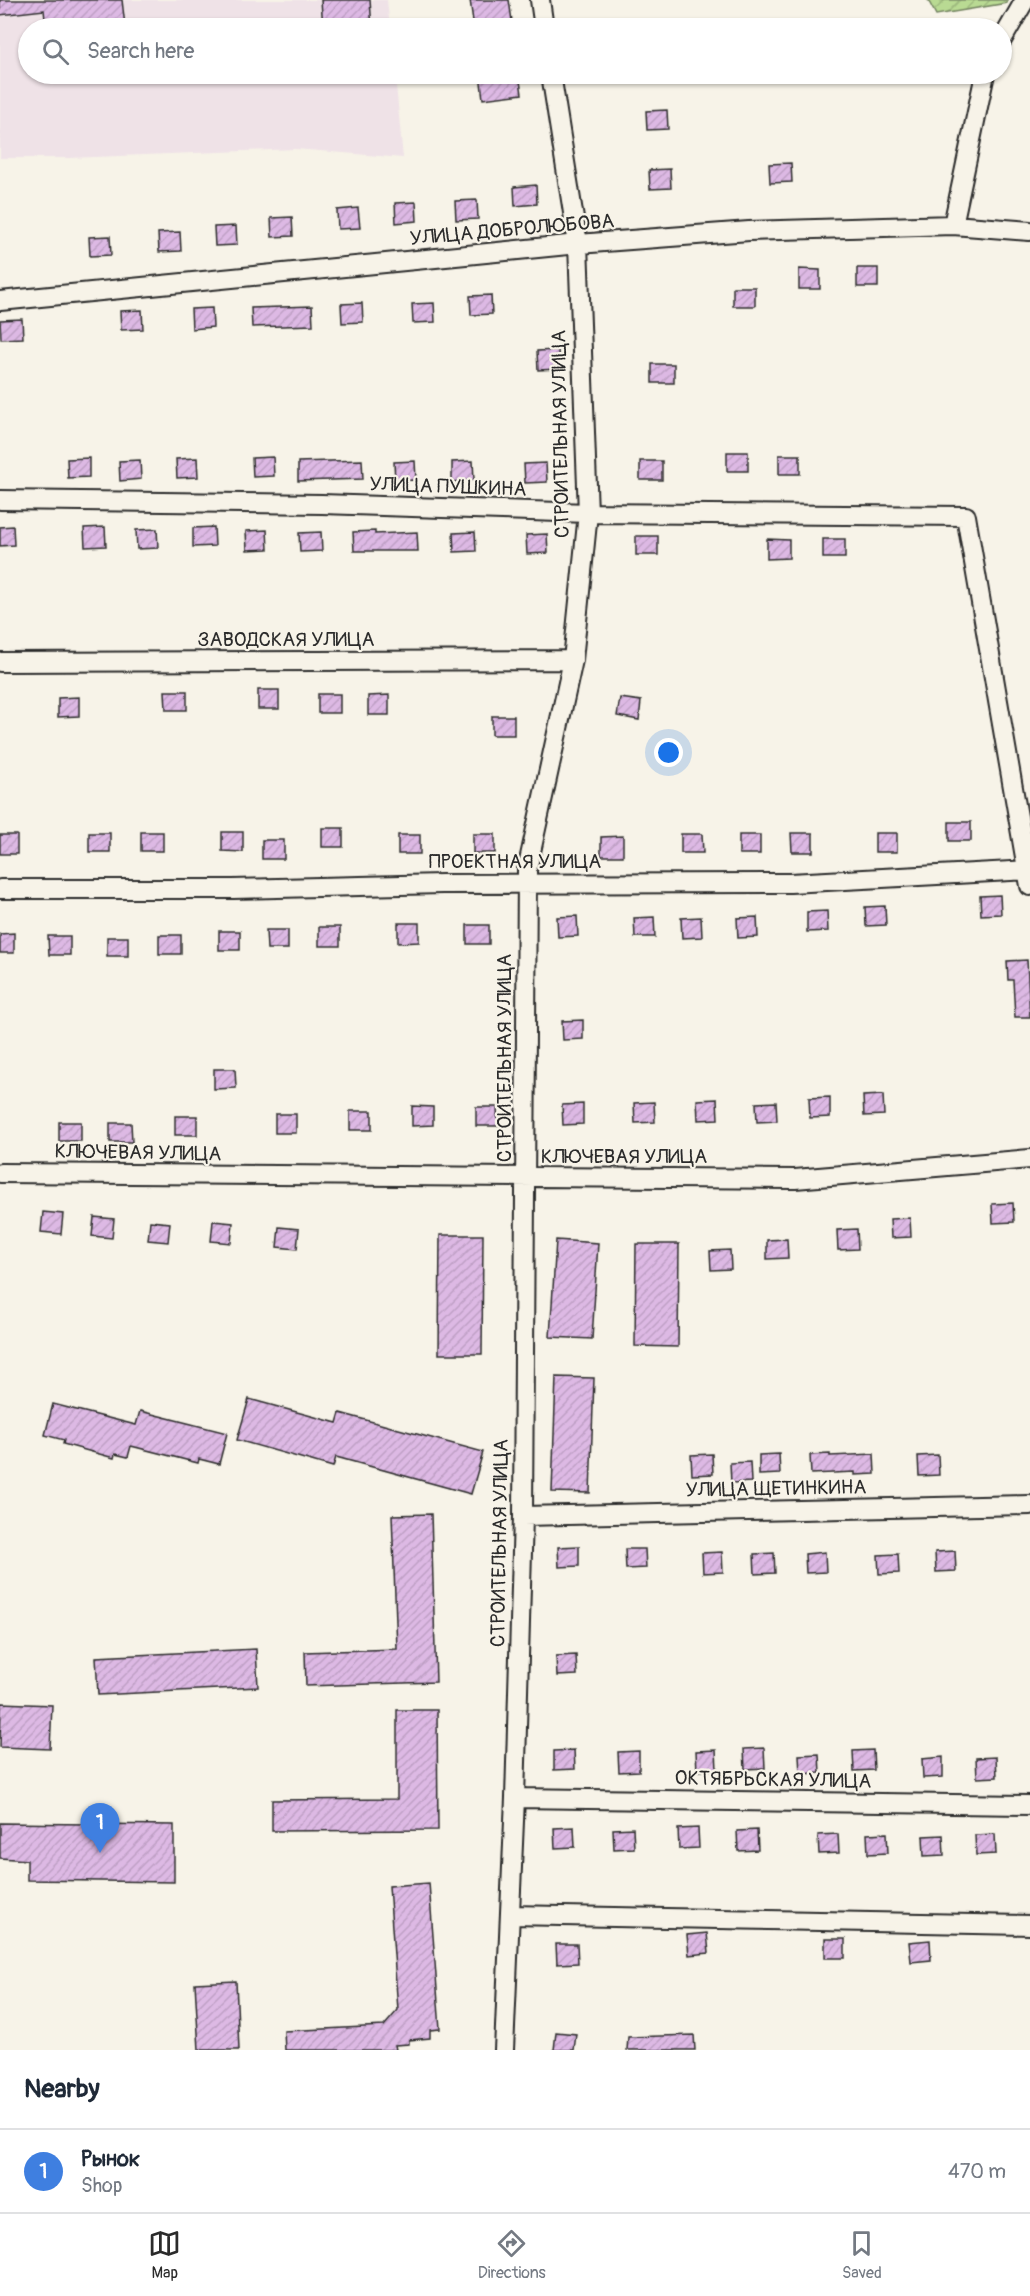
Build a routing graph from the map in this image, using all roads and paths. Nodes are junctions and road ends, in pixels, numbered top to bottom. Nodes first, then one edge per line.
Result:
1 (540, 0) edge
2 (1018, 4) edge
3 (543, 18) edge
4 (1012, 18) edge
5 (552, 84) edge
6 (983, 84) edge
7 (953, 225) junction
8 (1030, 231) edge
9 (578, 244) junction
10 (0, 302) edge
11 (0, 500) edge
12 (588, 513) junction
13 (573, 660) junction
14 (0, 662) edge
15 (1029, 875) edge
16 (527, 884) junction
17 (0, 889) edge
18 (1030, 1159) edge
19 (0, 1173) edge
20 (526, 1178) junction
21 (1030, 1505) edge
22 (523, 1516) junction
23 (515, 1798) junction
24 (1030, 1805) edge
25 (510, 1915) junction
26 (1030, 1925) edge
27 (504, 2050) edge

1 - 3 street
2 - 4 street
5 - 9 street, СТРОИТЕЛЬНАЯ УЛИЦА
6 - 7 street
7 - 8 street, УЛИЦА ДОБРОЛЮБОВА
7 - 9 street, УЛИЦА ДОБРОЛЮБОВА
9 - 10 street, УЛИЦА ДОБРОЛЮБОВА
9 - 12 street, СТРОИТЕЛЬНАЯ УЛИЦА
11 - 12 street, УЛИЦА ПУШКИНА
12 - 13 street, СТРОИТЕЛЬНАЯ УЛИЦА
12 - 15 street, УЛИЦА ПУШКИНА
13 - 14 street, ЗАВОДСКАЯ УЛИЦА
13 - 16 street, СТРОИТЕЛЬНАЯ УЛИЦА
15 - 16 street, ПРОЕКТНАЯ УЛИЦА
16 - 17 street, ПРОЕКТНАЯ УЛИЦА
16 - 20 street, СТРОИТЕЛЬНАЯ УЛИЦА
18 - 20 street, КЛЮЧЕВАЯ УЛИЦА
19 - 20 street, КЛЮЧЕВАЯ УЛИЦА
20 - 22 street, СТРОИТЕЛЬНАЯ УЛИЦА
21 - 22 street, УЛИЦА ЩЕТИНКИНА
22 - 23 street, СТРОИТЕЛЬНАЯ УЛИЦА
23 - 24 street, ОКТЯБРЬСКАЯ УЛИЦА
23 - 25 street, СТРОИТЕЛЬНАЯ УЛИЦА
25 - 26 street
25 - 27 street, СТРОИТЕЛЬНАЯ УЛИЦА

